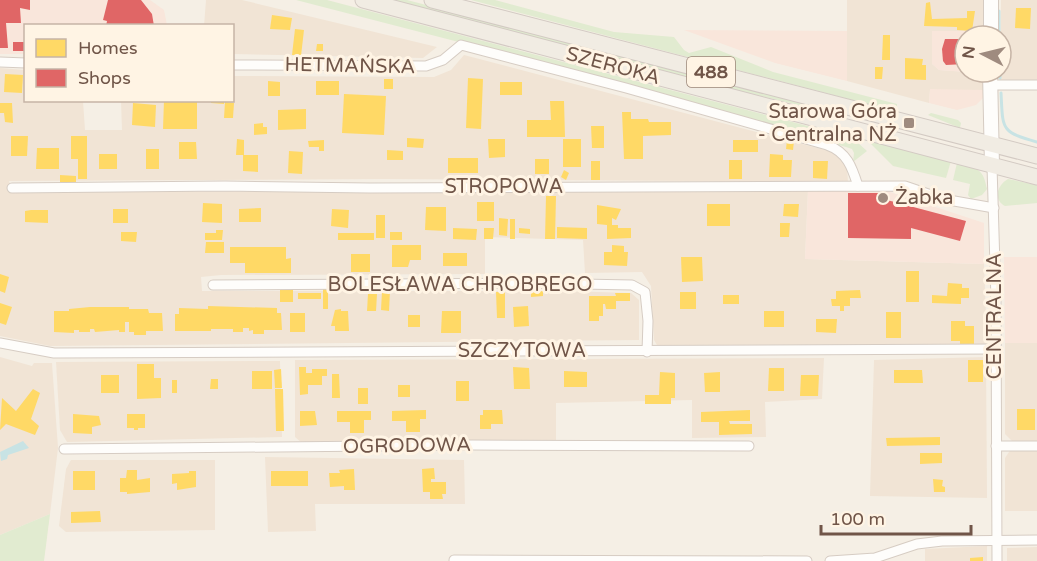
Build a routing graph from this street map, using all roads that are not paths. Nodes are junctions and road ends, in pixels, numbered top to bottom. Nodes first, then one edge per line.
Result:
1 (363, 0) edge
2 (432, 0) edge
3 (991, 0) edge
4 (991, 24) edge
5 (0, 62) edge
6 (24, 63) edge
7 (234, 65) edge
8 (1013, 82) edge
9 (990, 84) edge
10 (1037, 85) edge
11 (991, 143) junction
12 (1037, 156) edge
13 (992, 165) junction
14 (1037, 177) edge
15 (858, 186) junction
16 (12, 188) dead end
17 (994, 208) junction
18 (213, 285) dead end
19 (0, 343) edge
20 (996, 349) junction
21 (647, 352) junction
22 (749, 446) dead end
23 (996, 446) junction
24 (1037, 446) edge
25 (64, 449) dead end
26 (1037, 540) edge
27 (997, 541) junction
28 (454, 560) edge
29 (807, 561) edge
30 (830, 561) edge
31 (997, 561) edge

1 - 13 main road, SZEROKA / 488
2 - 11 main road, SZEROKA / 488
3 - 4 street
5 - 6 street
7 - 15 street, HETMAŃSKA
8 - 10 street
9 - 11 street, CENTRALNA
11 - 12 main road, SZEROKA / 488
11 - 13 street, CENTRALNA
13 - 14 main road, SZEROKA / 488
13 - 17 street, CENTRALNA
15 - 16 street, STROPOWA
15 - 17 street, STROPOWA
17 - 20 street, CENTRALNA
18 - 21 street, BOLESŁAWA CHROBREGO
19 - 21 street, SZCZYTOWA
20 - 21 street, SZCZYTOWA
20 - 23 street, CENTRALNA
22 - 25 street, OGRODOWA
23 - 24 street
23 - 27 street, CENTRALNA
26 - 27 street
27 - 30 street
27 - 31 street, CENTRALNA
28 - 29 street

